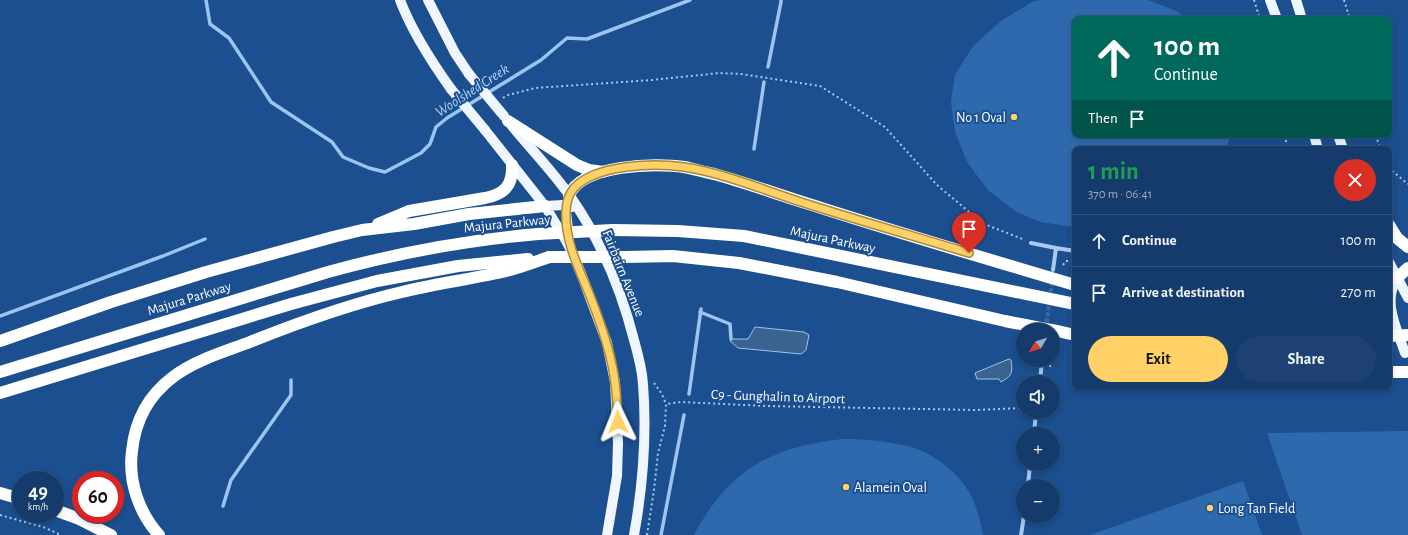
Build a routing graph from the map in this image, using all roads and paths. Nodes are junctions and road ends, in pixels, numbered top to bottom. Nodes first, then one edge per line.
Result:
1 (400, 0) edge
2 (428, 0) edge
3 (1254, 0) edge
4 (1270, 0) edge
5 (1296, 0) edge
6 (1344, 0) edge
7 (1259, 16) edge
8 (1276, 16) edge
9 (1301, 16) edge
10 (1349, 16) edge
11 (503, 98) dead end
12 (506, 118) junction
13 (512, 165) junction
14 (1392, 170) edge
15 (604, 172) junction
16 (1408, 184) edge
17 (568, 201) junction
18 (544, 206) junction
19 (362, 230) junction
20 (1392, 230) edge
21 (1031, 243) joint
22 (1408, 247) edge
23 (1056, 248) junction
24 (1072, 251) edge
25 (573, 254) junction
26 (549, 257) junction
27 (1072, 261) edge
28 (1063, 265) dead end
29 (1392, 267) edge
30 (1408, 268) edge
31 (1053, 270) dead end
32 (1398, 278) junction
33 (1072, 284) edge
34 (1392, 292) edge
35 (1408, 298) edge
36 (1072, 303) edge
37 (1392, 314) edge
38 (1016, 324) edge
39 (1060, 332) edge
40 (1072, 334) edge
41 (1392, 335) edge
42 (1408, 335) edge
43 (1392, 336) edge
44 (0, 340) edge
45 (1406, 356) edge
46 (0, 372) edge
47 (1392, 372) edge
48 (1408, 372) edge
49 (0, 393) edge
50 (1016, 408) edge
51 (0, 493) edge
52 (12, 496) edge
53 (64, 513) edge
54 (0, 515) edge
55 (1023, 523) edge
56 (62, 535) edge
57 (111, 535) edge
58 (159, 535) edge
59 (607, 535) edge
60 (634, 535) edge
61 (647, 535) edge
62 (1022, 535) edge

1 - 13 main road, bridge
2 - 12 main road, Fairbairn Avenue, bridge
3 - 7 path
4 - 8 main road
5 - 9 main road
6 - 10 path
11 - 21 path
12 - 15 highway
12 - 17 main road, Fairbairn Avenue
13 - 18 main road
13 - 19 highway
14 - 16 path
15 - 17 highway
15 - 33 highway
17 - 18 main road
17 - 25 main road
17 - 60 main road, Fairbairn Avenue
18 - 19 highway
18 - 25 main road
19 - 44 highway
20 - 22 highway
21 - 23 street
23 - 24 street
23 - 31 street
25 - 59 main road
26 - 38 highway, bridge
26 - 49 highway
26 - 58 highway
27 - 28 path
29 - 32 main road
30 - 32 highway
32 - 34 main road
32 - 35 main road
36 - 46 highway, Majura Parkway, bridge
37 - 45 main road
39 - 40 highway
41 - 45 main road
42 - 43 highway, bridge
47 - 48 highway
50 - 61 path, C9 - Gunghalin to Airport
51 - 52 highway
53 - 57 highway
54 - 56 path
55 - 62 street

